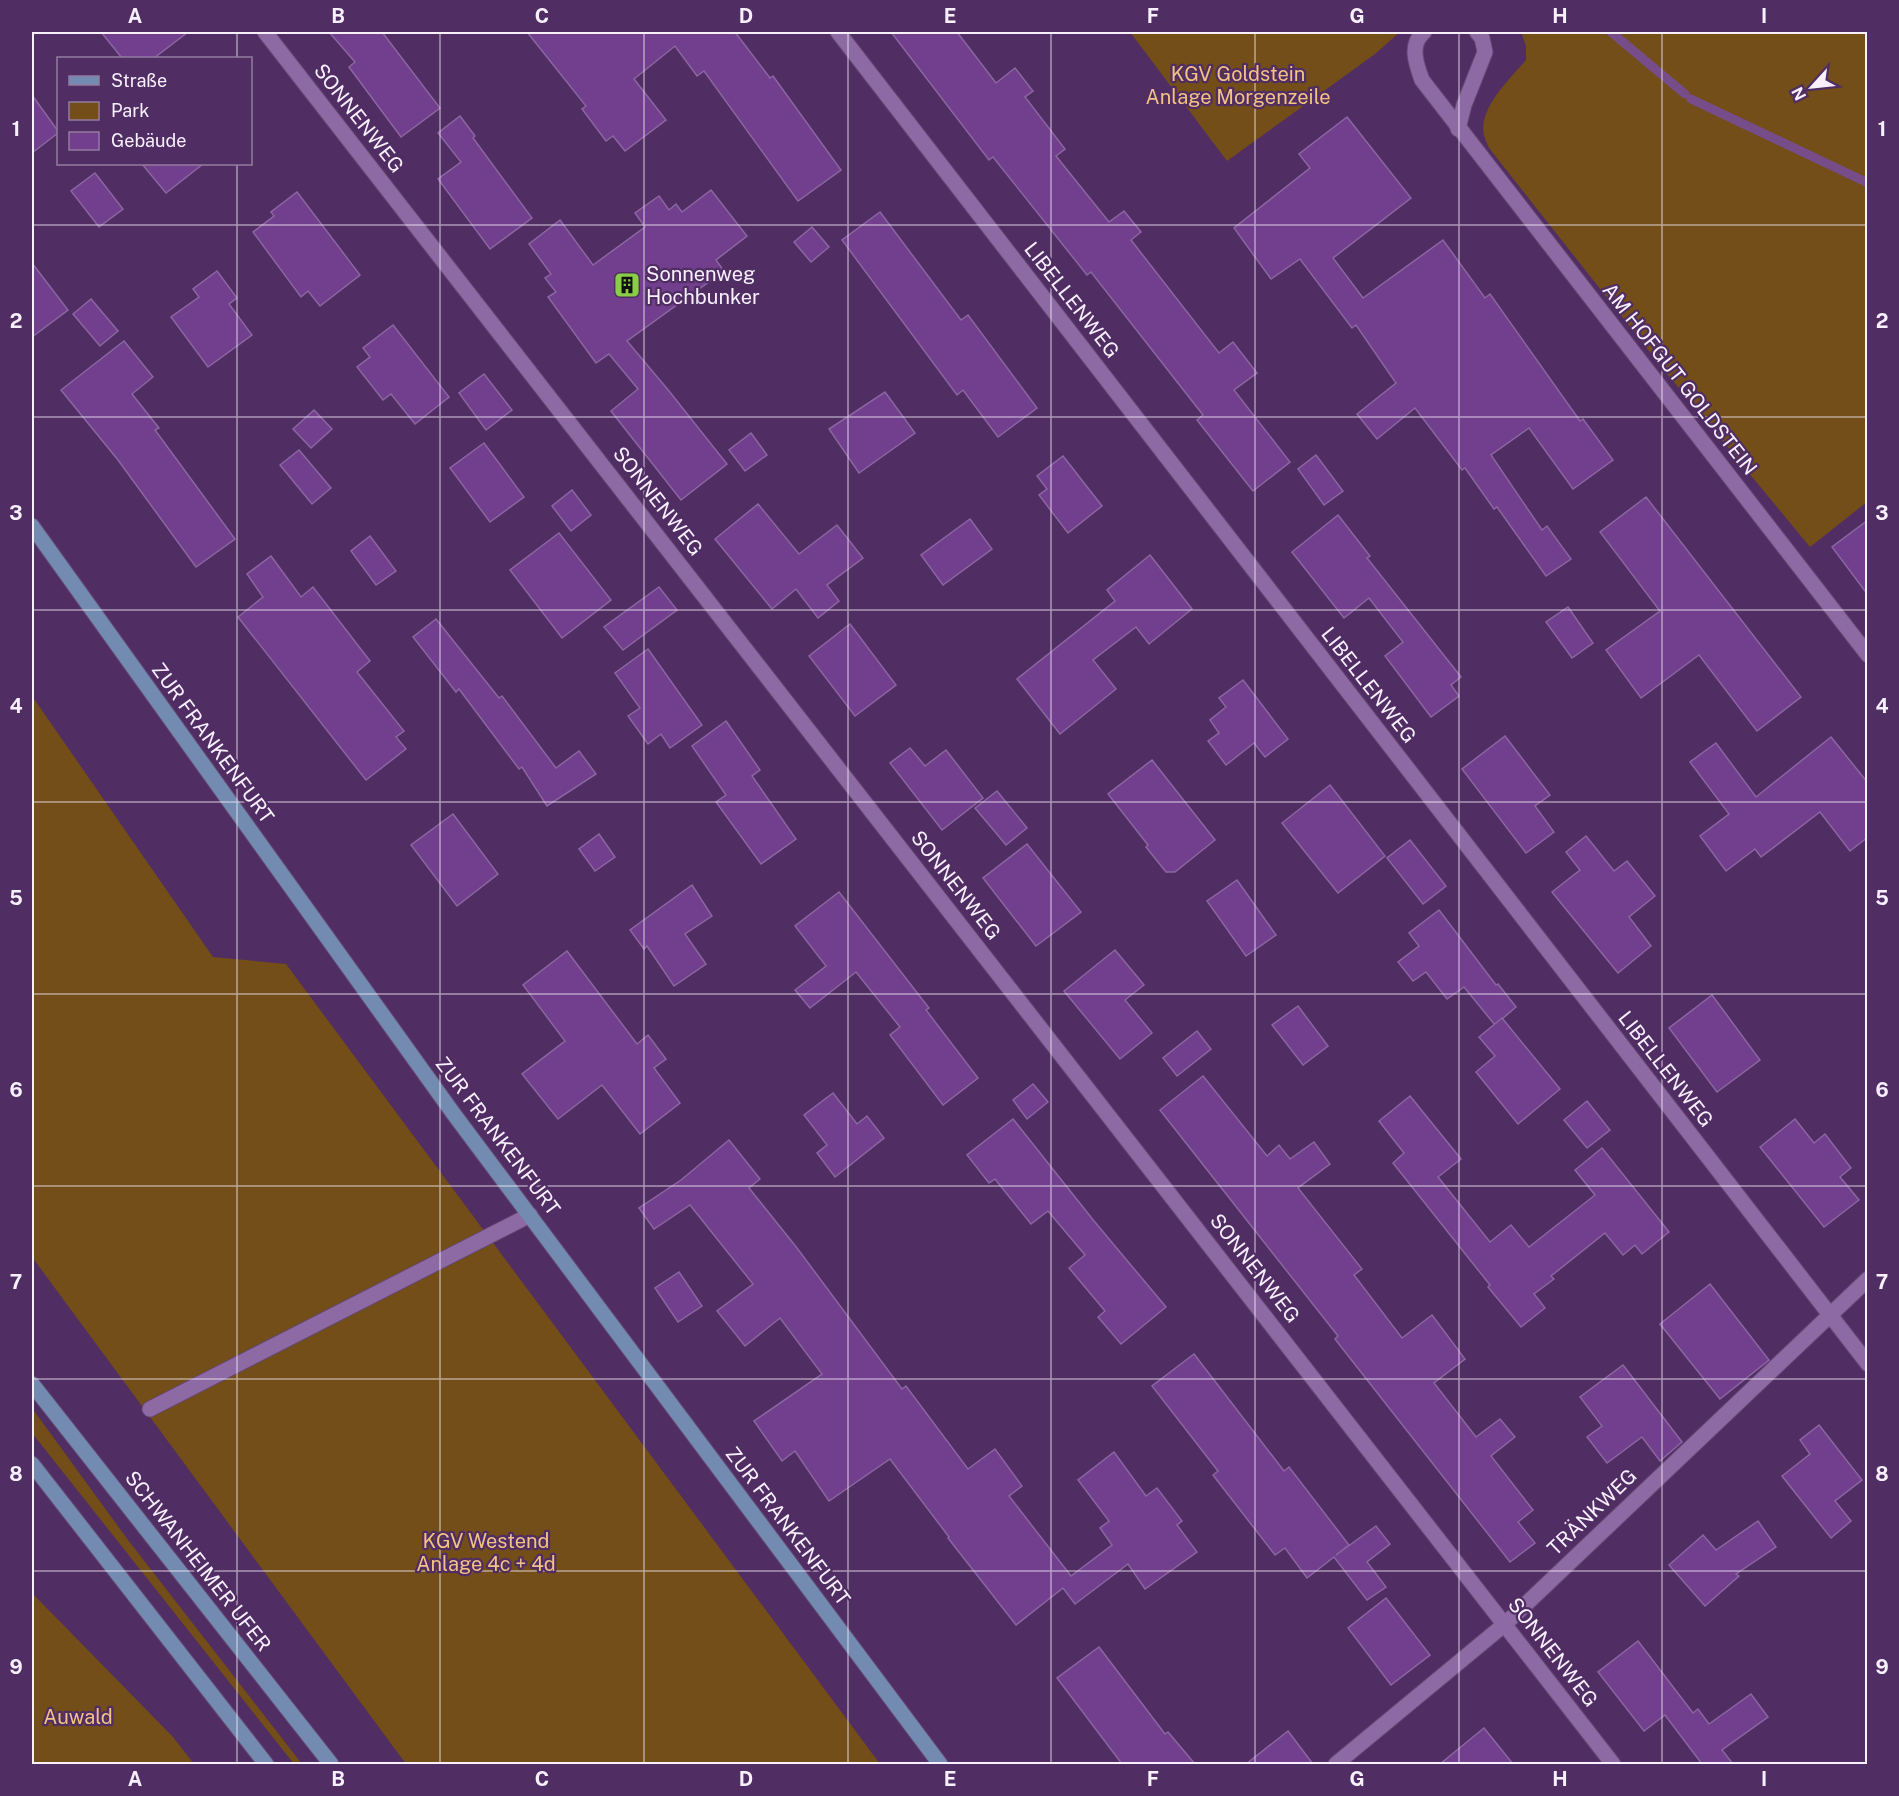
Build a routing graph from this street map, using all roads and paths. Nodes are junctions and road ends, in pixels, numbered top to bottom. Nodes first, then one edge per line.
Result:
1 (265, 32) edge
2 (838, 32) edge
3 (1424, 32) edge
4 (1477, 32) edge
5 (1458, 129) junction
6 (32, 526) edge
7 (1868, 655) edge
8 (530, 1215) junction
9 (1868, 1279) edge
10 (1829, 1314) junction
11 (1868, 1364) edge
12 (32, 1384) edge
13 (150, 1409) dead end
14 (32, 1464) edge
15 (1505, 1624) junction
16 (266, 1764) edge
17 (331, 1764) edge
18 (940, 1764) edge
19 (1336, 1764) edge
20 (1613, 1764) edge

1 - 15 street, SONNENWEG
2 - 10 street, LIBELLENWEG
3 - 5 street, AM HOFGUT GOLDSTEIN
4 - 5 street
5 - 7 street, AM HOFGUT GOLDSTEIN
6 - 8 street, ZUR FRANKENFURT
8 - 13 street
8 - 18 street, ZUR FRANKENFURT
9 - 10 street, TRÄNKWEG
10 - 11 street, LIBELLENWEG
10 - 15 street, TRÄNKWEG
12 - 17 street, SCHWANHEIMER UFER
14 - 16 street
15 - 19 street, TRÄNKWEG
15 - 20 street, SONNENWEG

